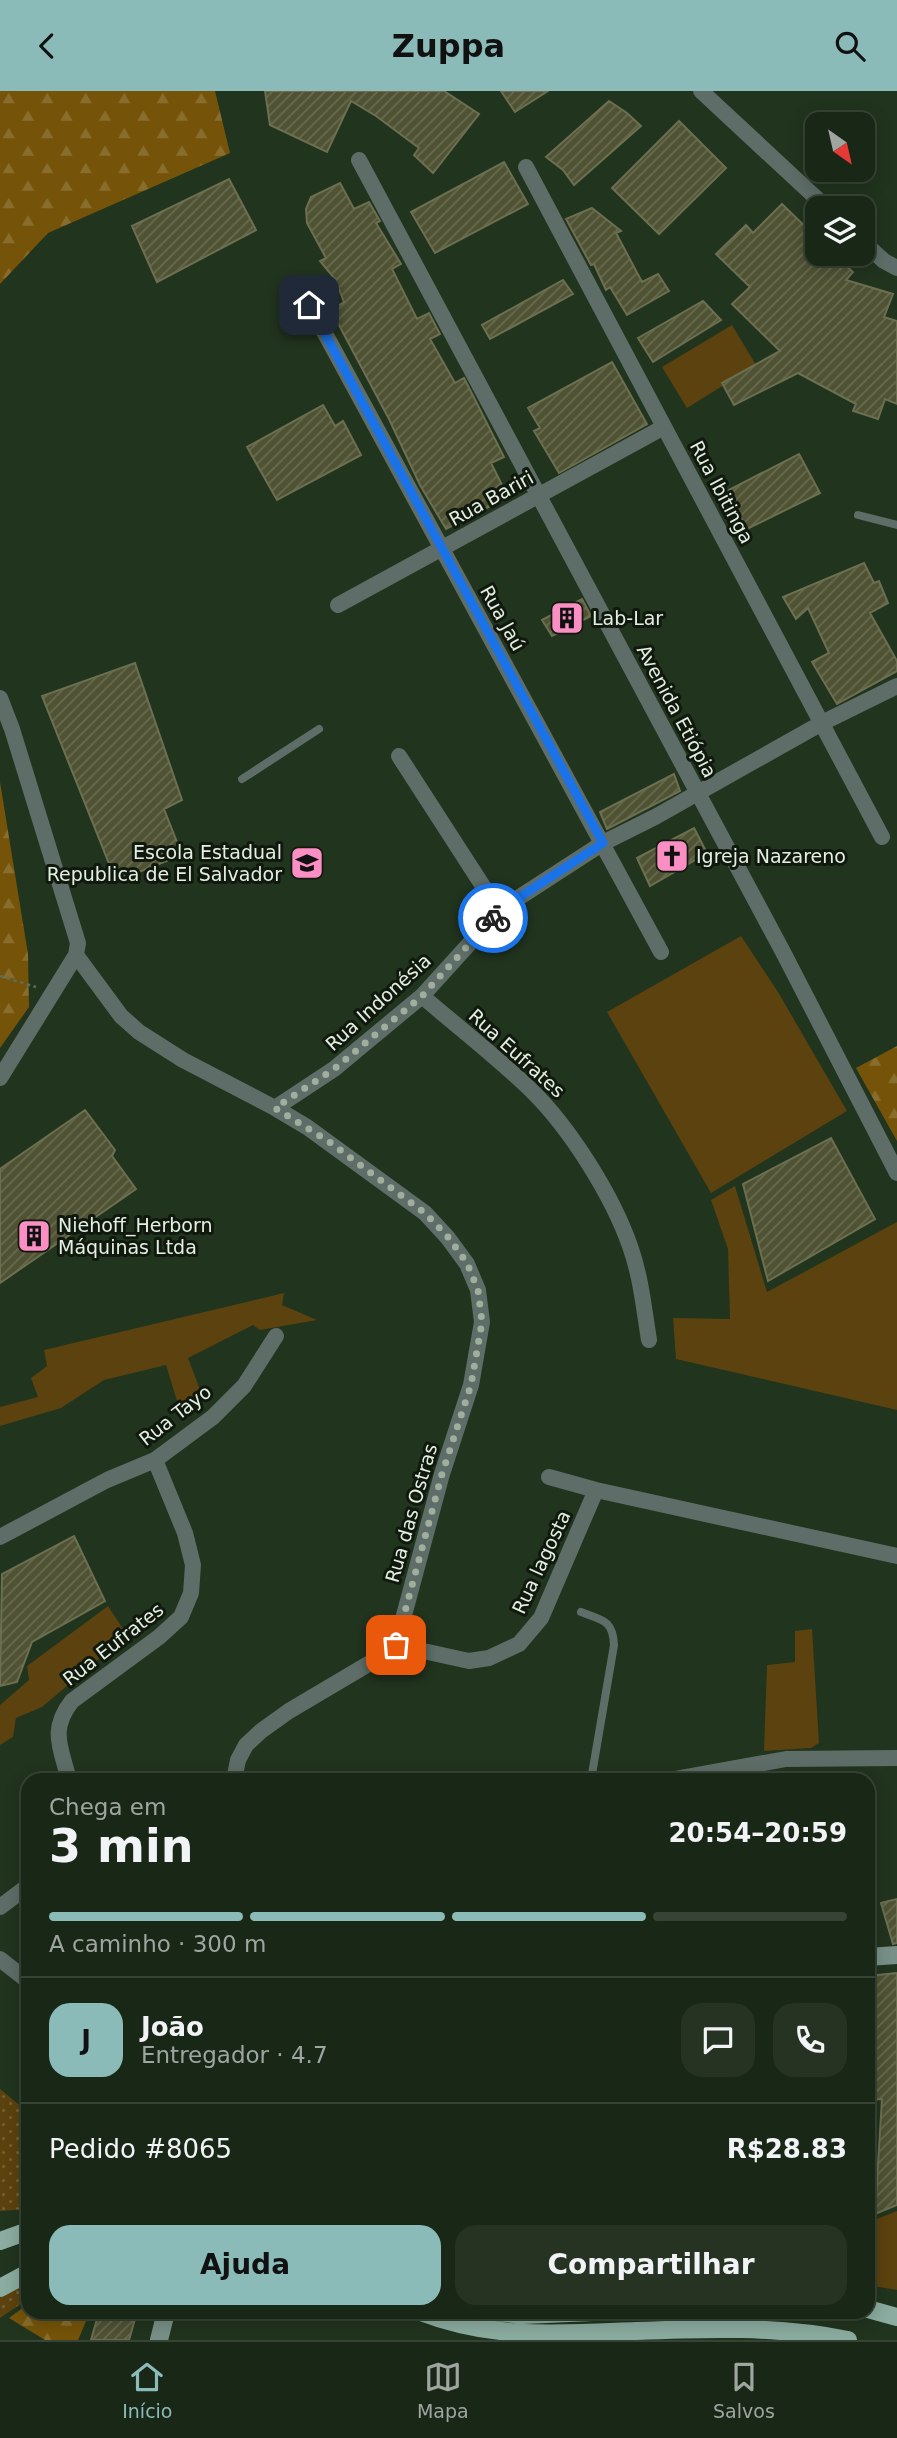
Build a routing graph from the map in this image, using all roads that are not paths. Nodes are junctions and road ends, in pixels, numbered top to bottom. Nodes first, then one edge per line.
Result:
1 (701, 91) edge
2 (359, 160) dead end
3 (526, 167) dead end
4 (814, 196) edge
5 (875, 253) edge
6 (897, 268) edge
7 (309, 305) dead end
8 (664, 427) junction
9 (540, 495) junction
10 (858, 515) dead end
11 (897, 525) edge
12 (441, 549) junction
13 (338, 605) dead end
14 (897, 686) edge
15 (0, 698) edge
16 (822, 723) junction
17 (319, 729) dead end
18 (399, 756) dead end
19 (242, 779) dead end
20 (697, 794) junction
21 (882, 837) dead end
22 (603, 843) junction
23 (499, 911) junction
24 (661, 952) dead end
25 (76, 955) junction
26 (422, 996) junction
27 (0, 1078) edge
28 (275, 1108) junction
29 (897, 1173) edge
30 (276, 1336) dead end
31 (649, 1341) dead end
32 (155, 1460) junction
33 (549, 1477) dead end
34 (596, 1490) junction
35 (0, 1537) edge
36 (897, 1556) edge
37 (580, 1612) dead end
38 (396, 1645) junction
39 (897, 1758) edge
40 (67, 1773) edge
41 (235, 1773) edge
42 (592, 1773) edge
43 (708, 1773) edge
44 (21, 1891) edge
45 (0, 1907) edge
46 (897, 1955) edge
47 (875, 1957) edge
48 (0, 1959) edge
49 (21, 1976) edge
50 (21, 2234) edge
51 (0, 2241) edge
52 (21, 2276) edge
53 (3, 2285) edge
54 (875, 2311) edge
55 (897, 2317) edge
56 (164, 2319) edge
57 (440, 2319) edge
58 (720, 2334) edge
59 (555, 2337) edge
60 (159, 2340) edge
61 (848, 2340) edge

1 - 4 street
2 - 9 street, Avenida Etiópia
3 - 8 street, Rua Ibitinga
5 - 6 street
7 - 12 street, Rua Jaú
8 - 9 street, Rua Bariri
8 - 16 street, Rua Ibitinga
9 - 12 street, Rua Bariri
9 - 20 street, Avenida Etiópia
10 - 11 lane
12 - 13 street, Rua Bariri
12 - 22 street, Rua Jaú
14 - 16 street, Rua Indonésia
15 - 25 street
16 - 20 street, Rua Indonésia
16 - 21 street, Rua Ibitinga
17 - 19 lane
18 - 23 street
20 - 22 street, Rua Indonésia
20 - 29 street, Avenida Etiópia
22 - 23 street, Rua Indonésia
22 - 24 street, Rua Jaú
23 - 26 street, Rua Indonésia
25 - 27 street
25 - 28 street, Rua das Ostras
26 - 28 street, Rua Indonésia
26 - 31 street, Rua Eufrates
28 - 38 street, Rua das Ostras
30 - 32 street, Rua Tayo
32 - 35 street, Rua Tayo
32 - 40 street, Rua Eufrates
33 - 34 street
34 - 36 street
34 - 38 street, Rua lagosta
37 - 42 lane
38 - 41 street
39 - 43 street
44 - 45 street
46 - 47 street
48 - 49 street
50 - 51 main road
52 - 53 main road
54 - 55 main road
56 - 60 street
57 - 59 main road
58 - 59 main road
58 - 61 main road

